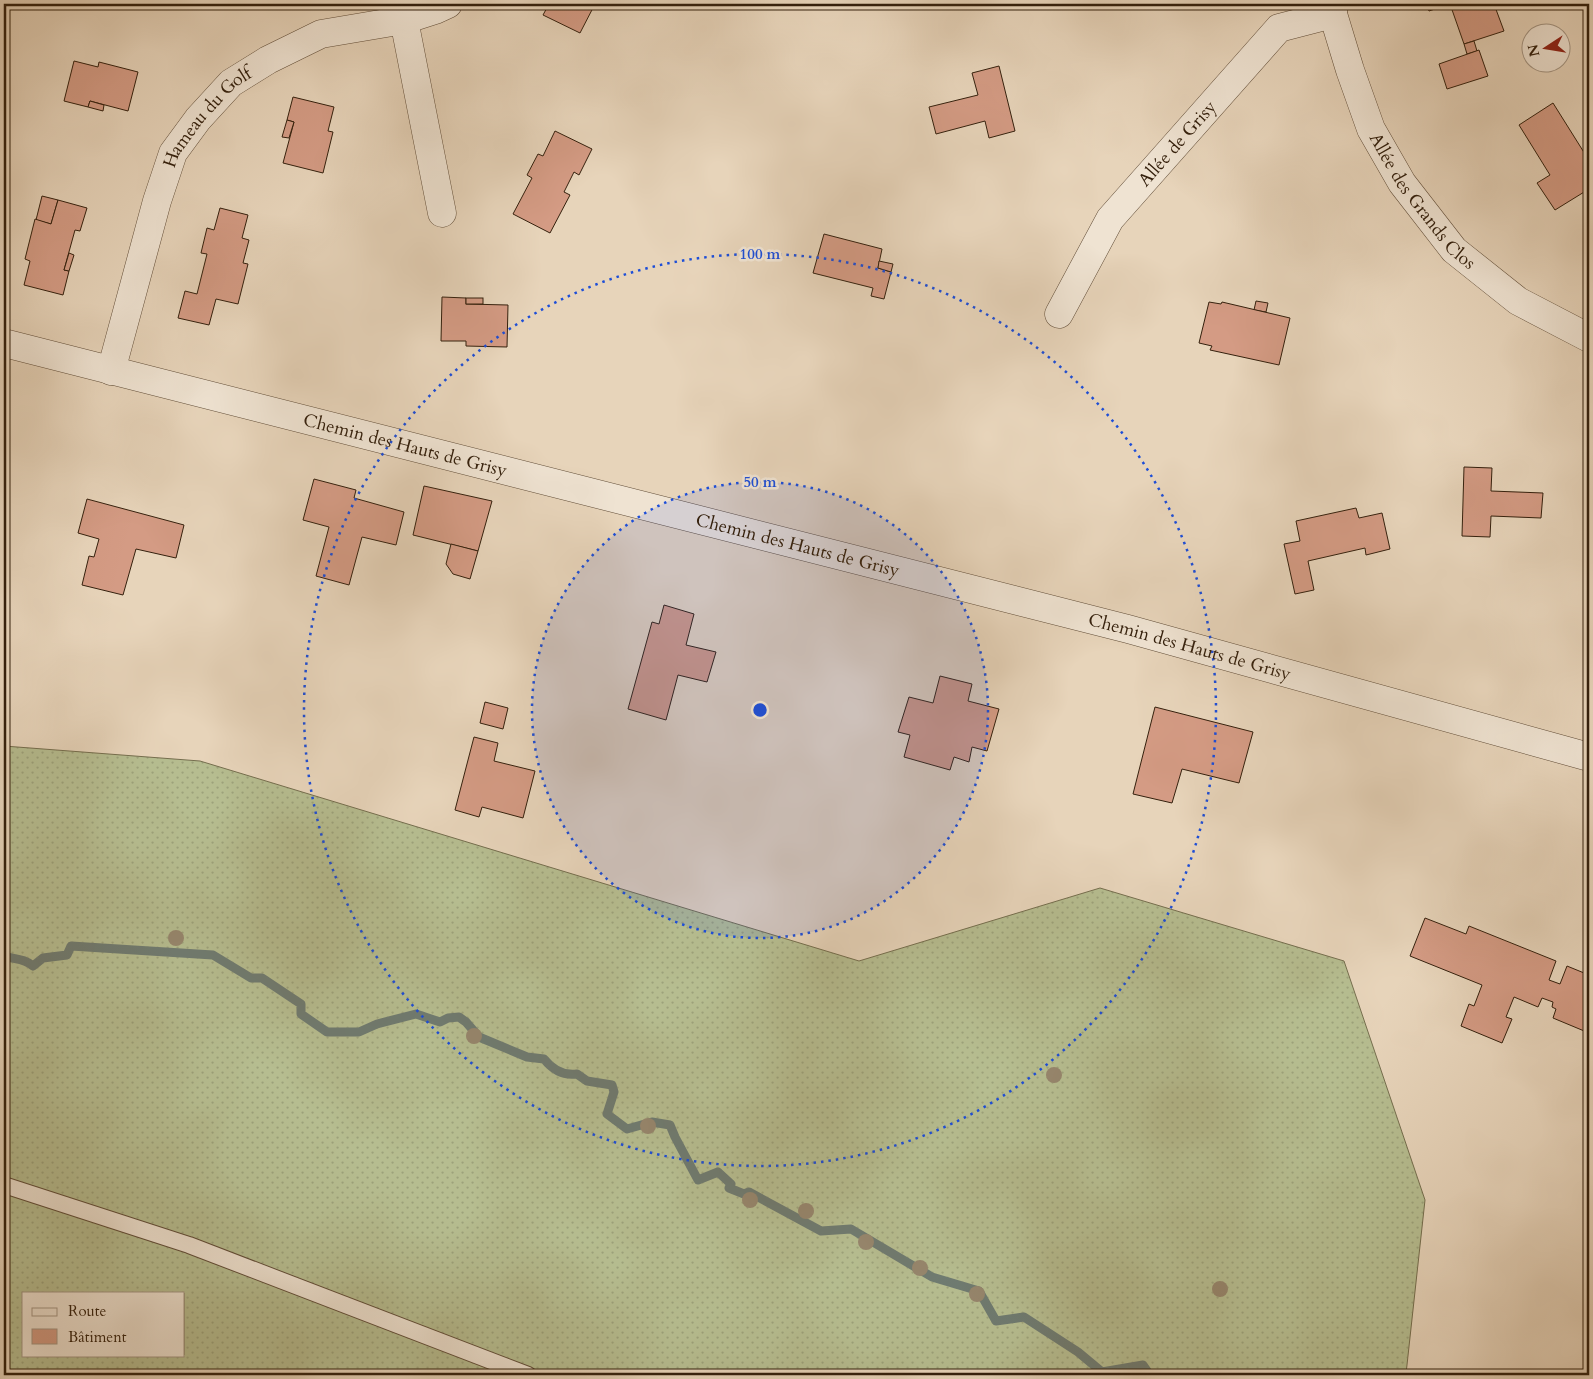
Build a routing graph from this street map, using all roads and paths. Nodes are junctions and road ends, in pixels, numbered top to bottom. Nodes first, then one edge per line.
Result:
1 (448, 4) edge
2 (1333, 9) edge
3 (404, 20) junction
4 (442, 213) dead end
5 (1059, 314) dead end
6 (1589, 338) edge
7 (4, 343) edge
8 (111, 371) junction
9 (1589, 757) edge
10 (4, 1185) edge
11 (528, 1375) edge

1 - 3 street, Hameau du Golf
2 - 5 street, Allée de Grisy
2 - 6 street, Allée des Grands Clos
3 - 4 street
3 - 8 street, Hameau du Golf
7 - 8 street, Chemin des Hauts de Grisy
8 - 9 street, Chemin des Hauts de Grisy
10 - 11 lane

